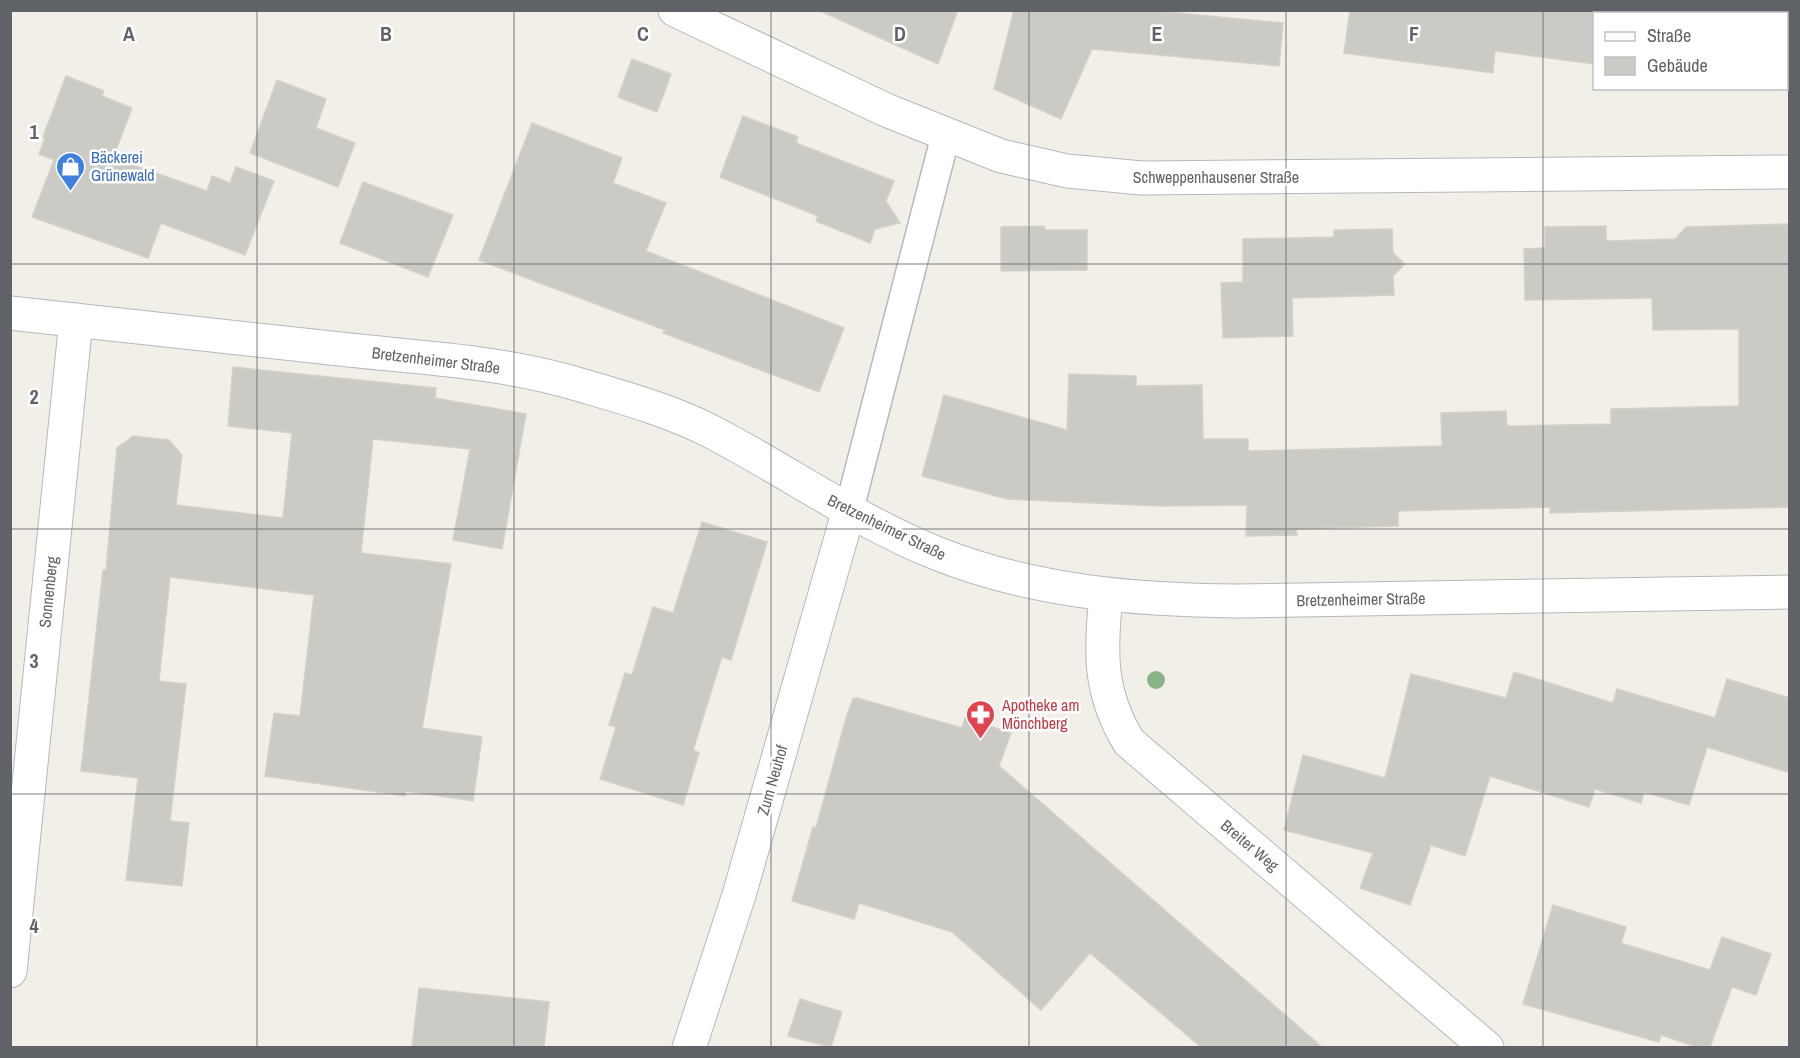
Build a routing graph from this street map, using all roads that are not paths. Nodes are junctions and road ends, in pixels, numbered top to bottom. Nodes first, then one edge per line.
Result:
1 (675, 10) edge
2 (946, 134) junction
3 (1790, 172) edge
4 (10, 313) edge
5 (76, 320) junction
6 (849, 510) junction
7 (1790, 592) edge
8 (1106, 596) junction
9 (10, 971) edge
10 (689, 1047) edge
11 (1487, 1047) edge

1 - 2 street, Schweppenhausener Straße
2 - 3 street, Schweppenhausener Straße
2 - 6 lane
4 - 5 street, Bretzenheimer Straße
5 - 6 street, Bretzenheimer Straße
5 - 9 street, Sonnenberg
6 - 8 street, Bretzenheimer Straße
6 - 10 street, Zum Neuhof
7 - 8 street, Bretzenheimer Straße
8 - 11 street, Breiter Weg

